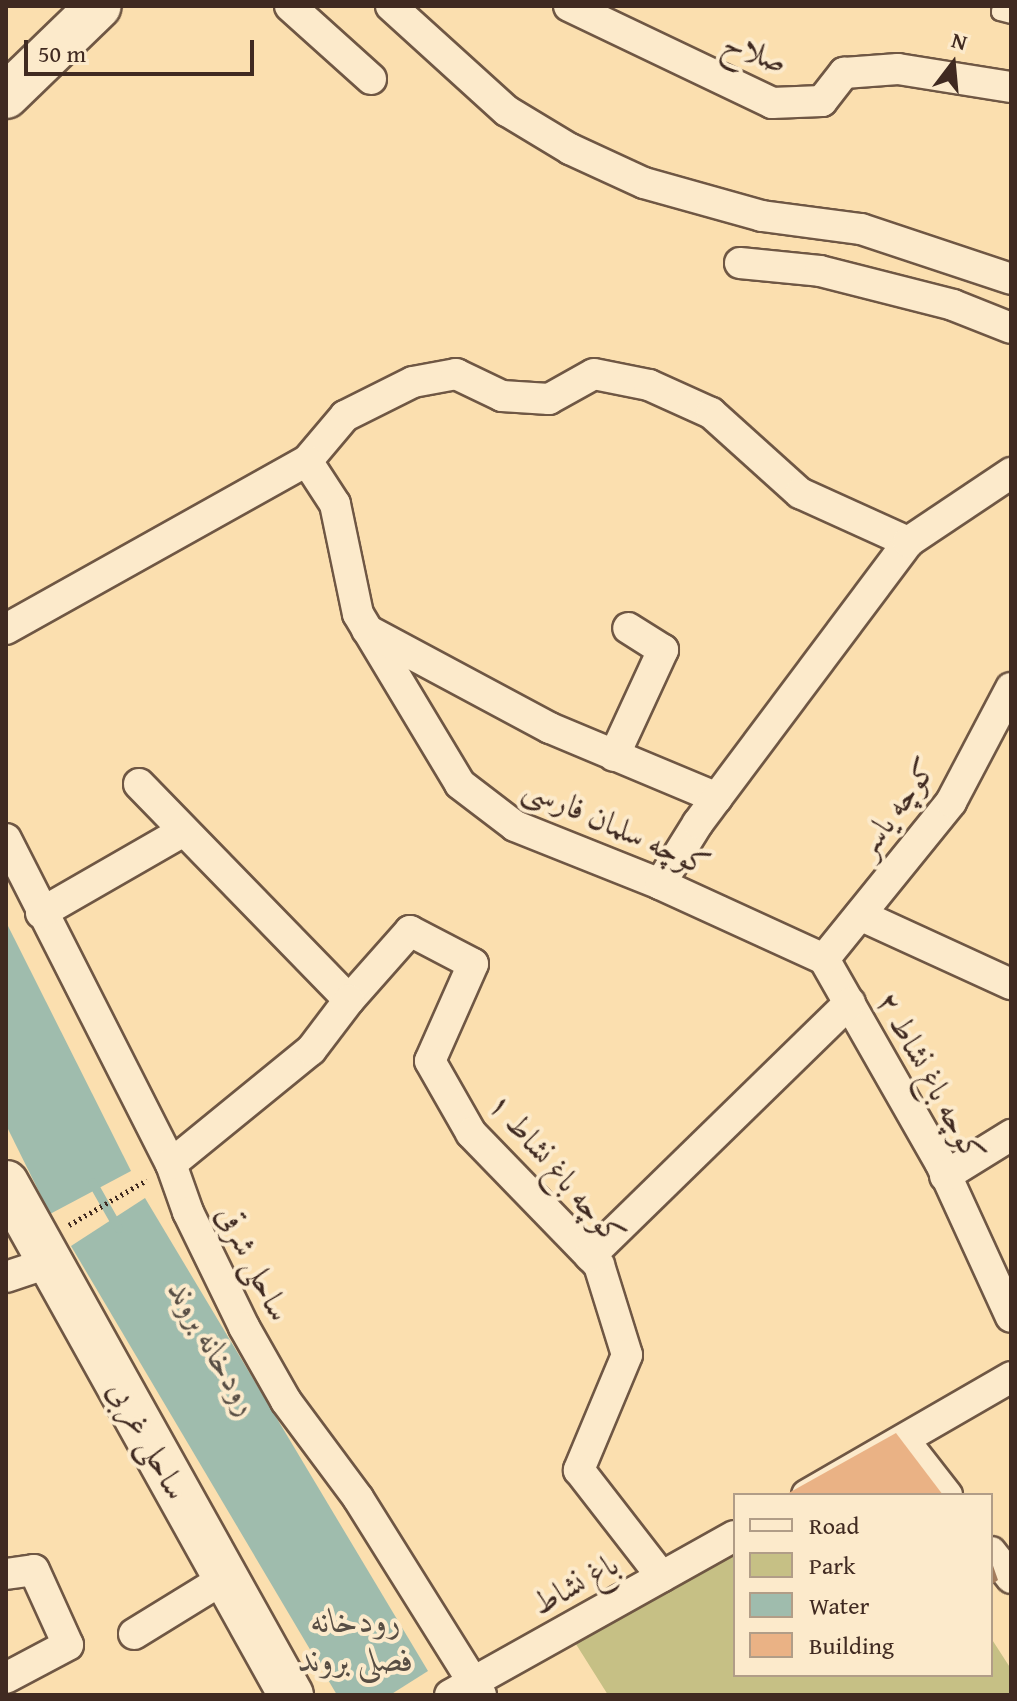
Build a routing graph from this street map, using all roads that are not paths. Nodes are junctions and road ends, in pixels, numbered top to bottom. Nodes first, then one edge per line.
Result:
1 (99, 6) edge
2 (290, 6) edge
3 (391, 6) edge
4 (569, 6) edge
5 (1001, 6) edge
6 (1011, 15) edge
7 (371, 79) dead end
8 (1011, 87) edge
9 (6, 96) edge
10 (821, 222) junction
11 (740, 263) dead end
12 (820, 271) junction
13 (1011, 279) edge
14 (1011, 328) edge
15 (307, 461) junction
16 (1011, 473) edge
17 (908, 542) junction
18 (628, 628) dead end
19 (6, 629) edge
20 (367, 630) junction
21 (1011, 688) edge
22 (614, 756) junction
23 (139, 784) dead end
24 (717, 798) junction
25 (182, 832) junction
26 (6, 839) edge
27 (660, 884) junction
28 (41, 913) junction
29 (860, 915) junction
30 (824, 959) junction
31 (1011, 984) edge
32 (349, 1000) junction
33 (850, 1002) junction
34 (1011, 1135) edge
35 (164, 1170) junction
36 (945, 1176) junction
37 (6, 1183) edge
38 (590, 1256) junction
39 (48, 1263) junction
40 (6, 1277) edge
41 (1011, 1317) edge
42 (1011, 1377) edge
43 (904, 1440) junction
44 (811, 1493) edge
45 (945, 1493) edge
46 (733, 1537) edge
47 (993, 1555) edge
48 (6, 1574) edge
49 (662, 1577) junction
50 (225, 1578) junction
51 (1011, 1578) edge
52 (134, 1634) dead end
53 (6, 1678) edge
54 (468, 1691) edge
55 (291, 1695) edge

1 - 9 main road
2 - 7 street
3 - 10 street
4 - 8 street, صلاح
5 - 6 lane
10 - 12 street
10 - 13 street
11 - 12 street
12 - 14 street
15 - 17 street
15 - 19 street
15 - 20 street, کوچه سلمان فارسی
16 - 17 street
17 - 24 street
18 - 22 street
20 - 22 street
20 - 27 street, کوچه سلمان فارسی
21 - 29 street, کوچه یاسر
22 - 24 street
23 - 25 street
24 - 27 street
25 - 28 street
25 - 32 street
26 - 28 street, ساحلی شرقی
27 - 30 street, کوچه سلمان فارسی
28 - 35 street, ساحلی شرقی
29 - 30 street, کوچه یاسر
29 - 31 street
30 - 33 street, کوچه باغ نشاط ۲
32 - 35 street
32 - 38 street, کوچه باغ نشاط ۱
33 - 36 street, کوچه باغ نشاط ۲
33 - 38 street
34 - 36 street
35 - 54 street, ساحلی شرقی
36 - 41 street, کوچه باغ نشاط ۲
37 - 39 main road, ساحلی غربی
38 - 49 street, کوچه باغ نشاط ۱
39 - 40 street
39 - 50 main road, ساحلی غربی
42 - 43 street
43 - 44 street
43 - 45 street
46 - 49 street, باغ نشاط
47 - 51 street
48 - 53 street
49 - 54 street, باغ نشاط
50 - 52 street
50 - 55 main road, ساحلی غربی

